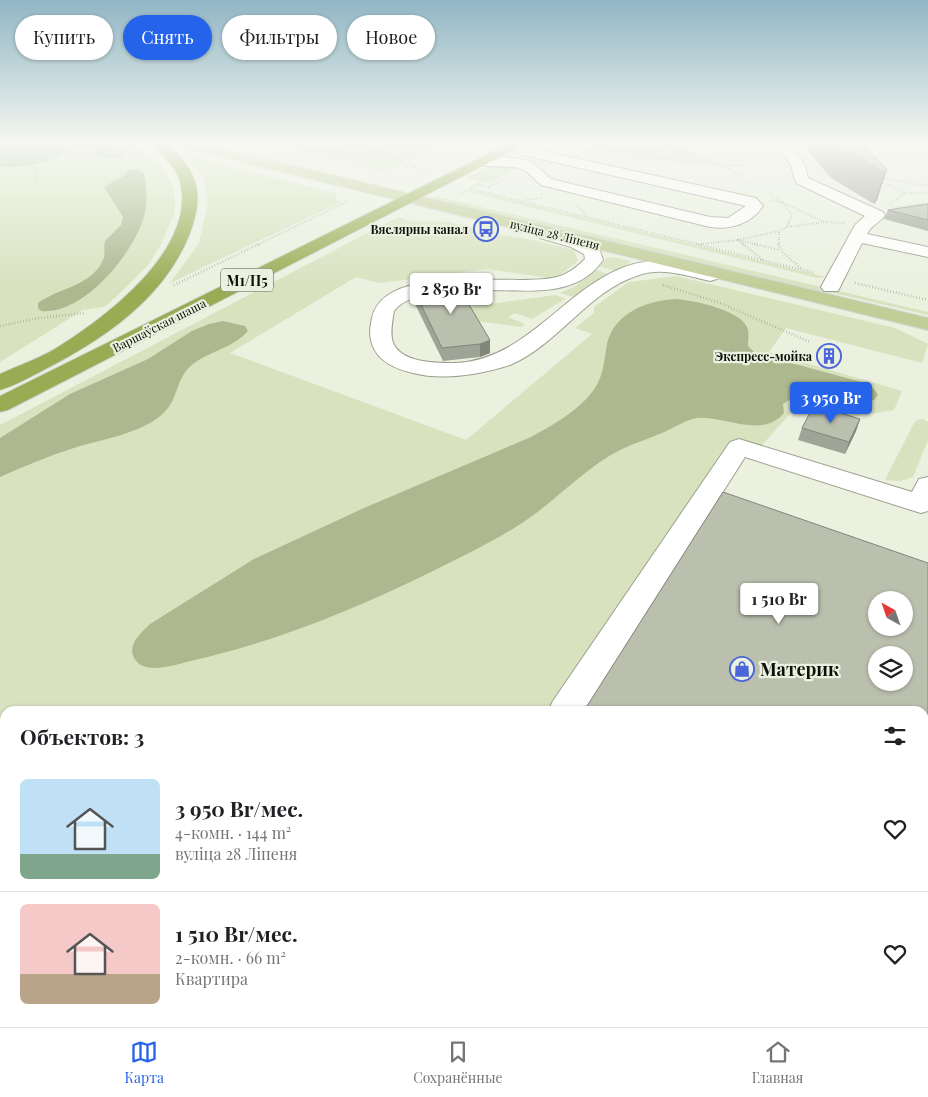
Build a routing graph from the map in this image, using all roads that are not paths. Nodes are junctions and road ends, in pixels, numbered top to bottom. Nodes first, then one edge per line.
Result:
1 (190, 191) edge
2 (375, 191) edge
3 (389, 191) edge
4 (398, 191) edge
5 (429, 191) edge
6 (441, 191) edge
7 (583, 191) edge
8 (703, 191) edge
9 (828, 191) edge
10 (383, 193) junction
11 (521, 226) junction
12 (860, 232) junction
13 (928, 252) edge
14 (234, 267) dead end
15 (744, 280) junction
16 (834, 283) junction
17 (928, 310) edge
18 (928, 324) edge
19 (0, 383) edge
20 (0, 405) edge
21 (928, 485) edge
22 (568, 706) edge

1 - 19 highway, Варшаўская шаша
2 - 10 main road, вуліца 28 Ліпеня
3 - 10 main road, вуліца 28 Ліпеня
4 - 20 highway, Варшаўская шаша / М1/П5
5 - 11 main road, вуліца 28 Ліпеня
6 - 16 main road, вуліца 28 Ліпеня
7 - 8 lane
9 - 12 lane
10 - 14 highway, М1/П5
11 - 15 main road, вуліца 28 Ліпеня
11 - 15 lane
12 - 13 lane
12 - 16 lane
15 - 18 main road, вуліца 28 Ліпеня
16 - 17 main road, вуліца 28 Ліпеня
21 - 22 lane

